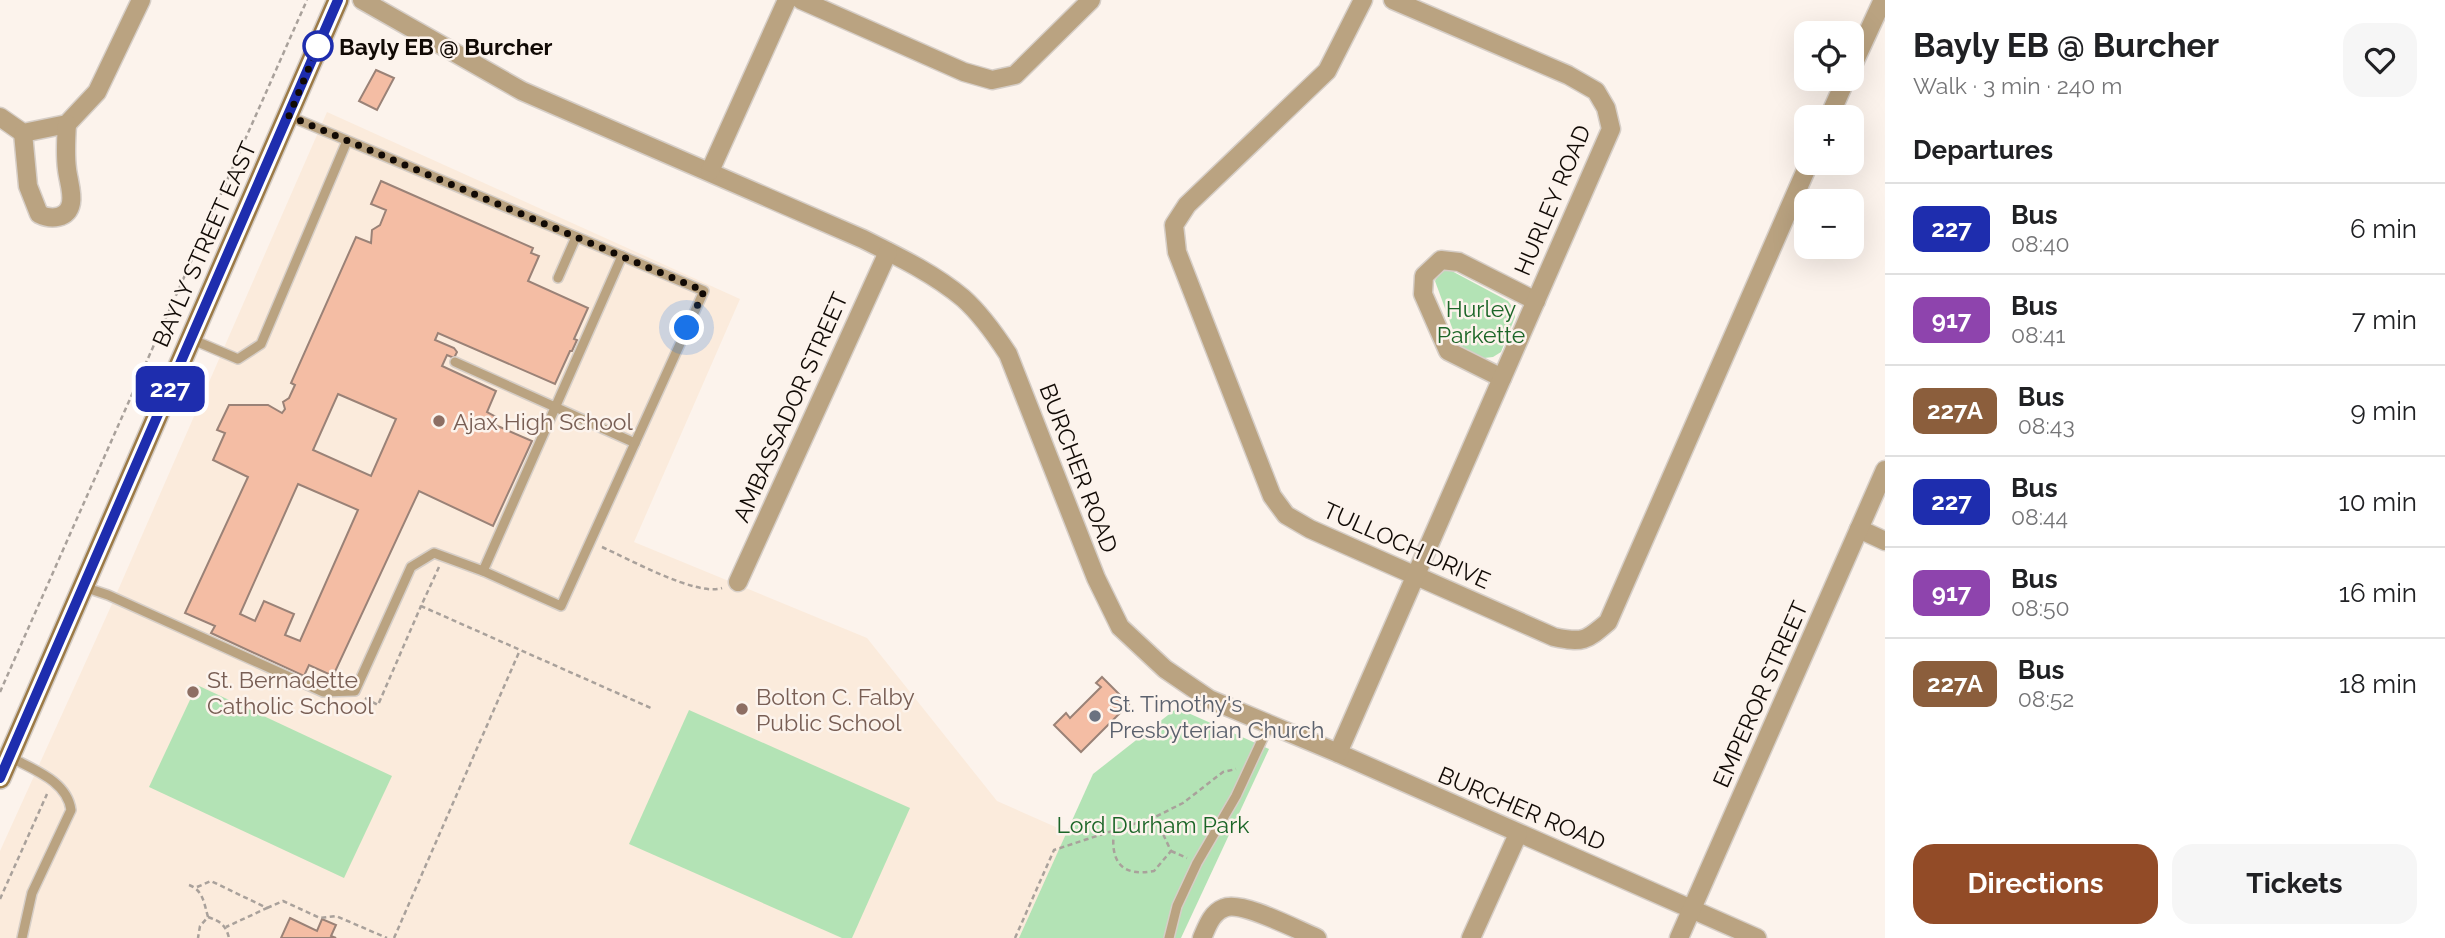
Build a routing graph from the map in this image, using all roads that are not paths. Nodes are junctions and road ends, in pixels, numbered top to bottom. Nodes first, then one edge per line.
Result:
1 (141, 0) edge
2 (338, 0) edge
3 (362, 0) edge
4 (787, 0) edge
5 (801, 0) edge
6 (1091, 0) edge
7 (1363, 0) edge
8 (1393, 0) edge
9 (1879, 3) edge
10 (1864, 39) edge
11 (289, 116) junction
12 (0, 117) edge
13 (67, 124) junction
14 (23, 133) junction
15 (347, 141) junction
16 (710, 172) junction
17 (1804, 175) edge
18 (576, 237) junction
19 (888, 252) junction
20 (622, 256) junction
21 (558, 278) dead end
22 (1536, 301) junction
23 (191, 339) junction
24 (456, 362) dead end
25 (1502, 377) junction
26 (555, 408) junction
27 (635, 443) junction
28 (1885, 470) edge
29 (1859, 530) junction
30 (1885, 541) edge
31 (483, 571) junction
32 (1415, 575) junction
33 (738, 582) road end
34 (84, 587) junction
35 (1269, 725) junction
36 (1338, 753) junction
37 (10, 757) junction
38 (0, 778) edge
39 (1518, 834) junction
40 (1692, 909) junction
41 (22, 938) edge
42 (1169, 938) edge
43 (1202, 938) edge
44 (1317, 938) edge
45 (1471, 938) edge
46 (1679, 938) edge
47 (1758, 938) edge

1 - 13 street
2 - 11 main road, BAYLY STREET EAST
3 - 16 street, BURCHER ROAD
4 - 16 street
5 - 6 street
7 - 32 street, TULLOCH DRIVE
8 - 22 street, HURLEY ROAD
9 - 10 street
11 - 15 lane
11 - 23 main road, BAYLY STREET EAST
12 - 14 street
13 - 14 street
13 - 14 street
15 - 18 lane
15 - 23 lane
16 - 19 street, BURCHER ROAD
17 - 32 street, TULLOCH DRIVE
18 - 20 lane
18 - 21 lane
19 - 33 street, AMBASSADOR STREET
19 - 35 street, BURCHER ROAD
20 - 26 lane
20 - 27 lane
22 - 25 street, HURLEY ROAD
22 - 25 street, HURLEY ROAD
23 - 34 main road, BAYLY STREET EAST
24 - 26 lane
25 - 32 street, HURLEY ROAD
26 - 27 lane
26 - 31 lane
27 - 31 lane
28 - 29 street, EMPEROR STREET
29 - 30 street
29 - 40 street, EMPEROR STREET
31 - 34 lane
32 - 36 street, HURLEY ROAD
34 - 37 main road, BAYLY STREET EAST
35 - 36 street, BURCHER ROAD
35 - 42 lane
36 - 39 street, BURCHER ROAD
37 - 38 main road, BAYLY STREET EAST
37 - 41 lane
39 - 40 street, BURCHER ROAD
39 - 45 street
40 - 46 street, EMPEROR STREET
40 - 47 street, BURCHER ROAD
43 - 44 street

